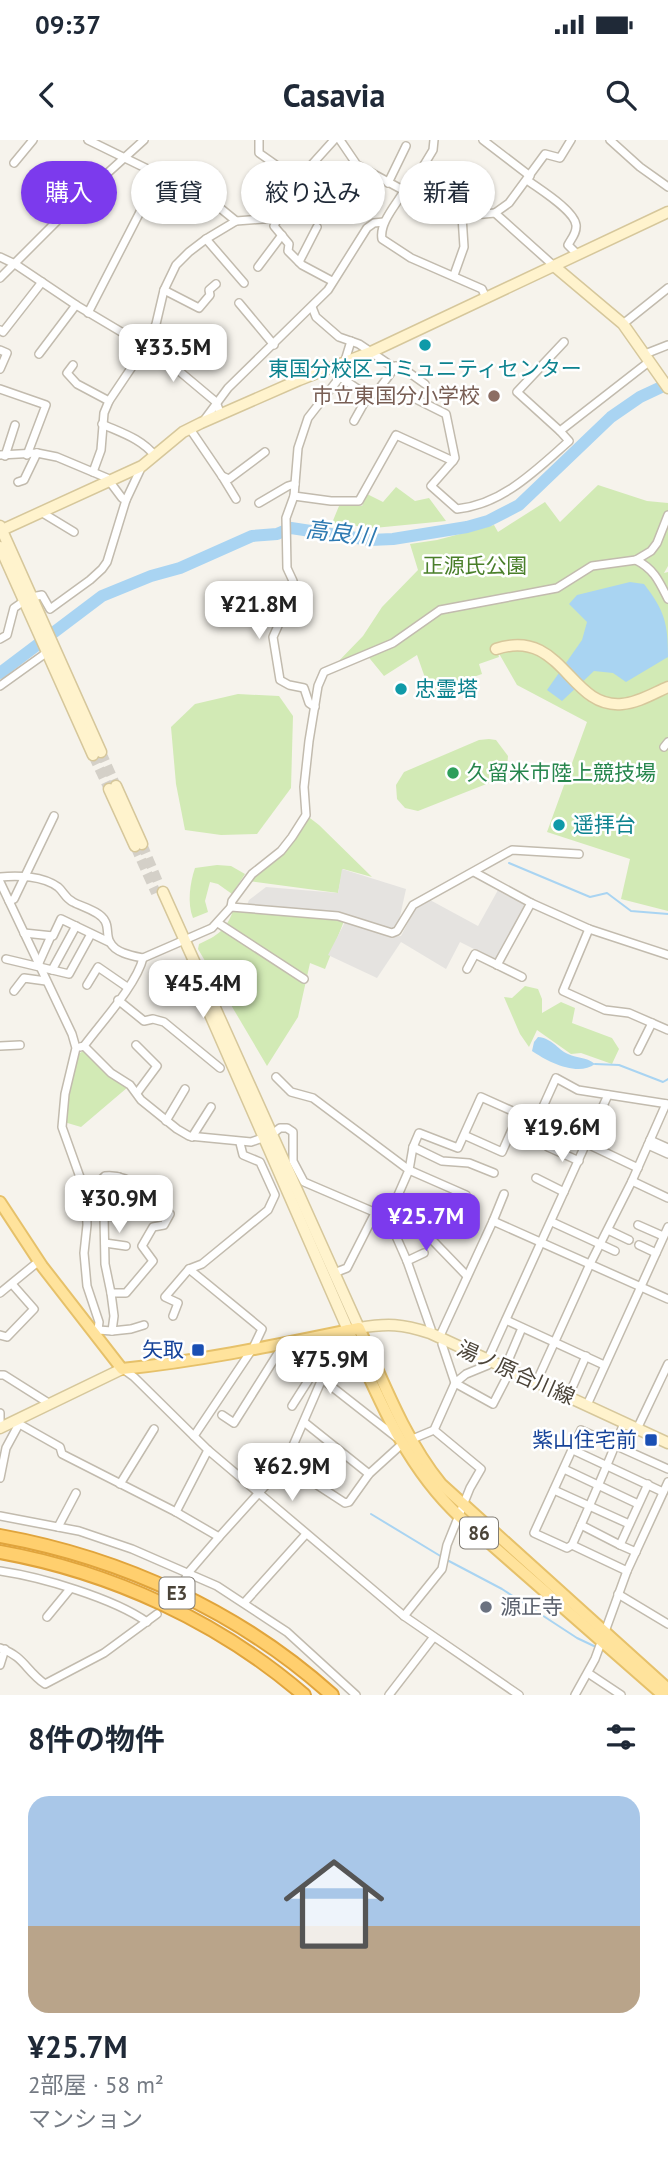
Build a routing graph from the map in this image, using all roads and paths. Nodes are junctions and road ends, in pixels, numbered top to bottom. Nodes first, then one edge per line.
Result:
1 (33, 140) edge
2 (88, 140) edge
3 (144, 140) edge
4 (259, 140) edge
5 (334, 140) edge
6 (340, 140) edge
7 (434, 140) edge
8 (483, 140) edge
9 (571, 140) edge
10 (610, 140) edge
11 (406, 146) dead end
12 (125, 156) junction
13 (134, 161) edge
14 (270, 161) edge
15 (315, 161) edge
16 (426, 161) edge
17 (15, 163) dead end
18 (117, 163) edge
19 (528, 178) junction
20 (388, 183) junction
21 (668, 187) edge
22 (399, 188) edge
23 (399, 202) edge
24 (668, 212) edge
25 (495, 213) joint
26 (227, 214) edge
27 (236, 221) junction
28 (241, 221) edge
29 (385, 221) edge
30 (54, 224) edge
31 (134, 224) edge
32 (274, 224) edge
33 (373, 224) edge
34 (383, 224) edge
35 (463, 224) edge
36 (317, 227) dead end
37 (282, 235) junction
38 (206, 239) junction
39 (578, 255) junction
40 (0, 257) edge
41 (299, 262) junction
42 (15, 264) junction
43 (554, 266) junction
44 (258, 267) dead end
45 (454, 275) junction
46 (0, 278) edge
47 (332, 281) junction
48 (42, 282) junction
49 (244, 283) dead end
50 (216, 284) dead end
51 (668, 288) edge
52 (164, 290) junction
53 (486, 298) junction
54 (239, 303) dead end
55 (76, 305) junction
56 (312, 307) junction
57 (88, 313) junction
58 (623, 324) junction
59 (0, 330) edge
60 (351, 341) junction
61 (565, 342) dead end
62 (274, 345) junction
63 (668, 345) edge
64 (146, 346) junction
65 (0, 350) edge
66 (371, 352) junction
67 (39, 354) dead end
68 (647, 357) junction
69 (346, 362) junction
70 (73, 365) dead end
71 (396, 366) junction
72 (0, 369) edge
73 (340, 377) junction
74 (425, 384) dead end
75 (668, 388) edge
76 (0, 389) edge
77 (368, 396) junction
78 (415, 399) dead end
79 (109, 401) junction
80 (216, 402) junction
81 (221, 415) junction
82 (354, 421) dead end
83 (201, 423) junction
84 (103, 424) junction
85 (15, 425) dead end
86 (190, 429) junction
87 (560, 432) junction
88 (265, 452) dead end
89 (37, 453) junction
90 (2, 455) edge
91 (27, 455) junction
92 (155, 456) junction
93 (453, 461) junction
94 (142, 466) junction
95 (93, 472) junction
96 (222, 476) junction
97 (109, 481) junction
98 (18, 482) dead end
99 (295, 484) junction
100 (294, 496) junction
101 (236, 499) dead end
102 (126, 500) junction
103 (259, 503) dead end
104 (41, 512) junction
105 (668, 515) edge
106 (1, 529) edge
107 (74, 532) dead end
108 (0, 547) edge
109 (636, 560) junction
110 (668, 598) edge
111 (28, 599) junction
112 (0, 639) edge
113 (51, 649) junction
114 (496, 649) dead end
115 (0, 686) edge
116 (668, 687) edge
117 (315, 707) junction
118 (97, 753) tunnel mouth
119 (112, 788) tunnel mouth
120 (54, 816) dead end
121 (138, 845) tunnel mouth
122 (579, 854) dead end
123 (474, 872) junction
124 (25, 877) junction
125 (0, 879) edge
126 (159, 893) tunnel mouth
127 (9, 901) junction
128 (531, 903) junction
129 (231, 907) junction
130 (218, 923) junction
131 (76, 926) junction
132 (590, 929) junction
133 (24, 933) junction
134 (91, 934) junction
135 (51, 936) junction
136 (181, 941) junction
137 (109, 942) junction
138 (668, 955) edge
139 (102, 958) dead end
140 (143, 958) junction
141 (6, 959) dead end
142 (38, 965) junction
143 (498, 965) junction
144 (98, 967) junction
145 (467, 968) dead end
146 (52, 970) junction
147 (522, 977) dead end
148 (304, 979) dead end
149 (46, 981) junction
150 (87, 985) dead end
151 (127, 987) junction
152 (14, 991) dead end
153 (118, 1000) junction
154 (652, 1023) junction
155 (668, 1030) edge
156 (20, 1045) dead end
157 (136, 1045) dead end
158 (0, 1046) edge
159 (80, 1047) junction
160 (638, 1051) dead end
161 (220, 1068) dead end
162 (276, 1077) dead end
163 (186, 1090) dead end
164 (137, 1093) junction
165 (608, 1095) junction
166 (667, 1104) edge
167 (211, 1107) dead end
168 (166, 1121) junction
169 (464, 1135) junction
170 (268, 1136) junction
171 (192, 1137) junction
172 (649, 1142) junction
173 (240, 1143) junction
174 (587, 1144) junction
175 (413, 1147) junction
176 (548, 1147) dead end
177 (668, 1148) edge
178 (668, 1154) edge
179 (579, 1161) junction
180 (638, 1168) junction
181 (409, 1170) junction
182 (494, 1173) dead end
183 (119, 1177) junction
184 (536, 1178) dead end
185 (632, 1181) junction
186 (564, 1192) junction
187 (504, 1194) dead end
188 (86, 1195) junction
189 (466, 1195) dead end
190 (668, 1198) edge
191 (0, 1202) edge
192 (391, 1210) junction
193 (375, 1213) junction
194 (104, 1216) junction
195 (121, 1217) dead end
196 (387, 1218) junction
197 (493, 1221) junction
198 (552, 1222) junction
199 (638, 1225) dead end
200 (668, 1227) edge
201 (608, 1230) junction
202 (663, 1236) junction
203 (629, 1240) dead end
204 (105, 1243) junction
205 (542, 1243) junction
206 (601, 1245) junction
207 (639, 1245) dead end
208 (126, 1246) dead end
209 (615, 1251) dead end
210 (424, 1253) dead end
211 (656, 1253) junction
212 (39, 1261) junction
213 (407, 1261) junction
214 (590, 1264) junction
215 (189, 1269) junction
216 (334, 1273) junction
217 (467, 1276) junction
218 (12, 1284) junction
219 (641, 1286) junction
220 (0, 1293) edge
221 (111, 1293) junction
222 (668, 1299) edge
223 (173, 1316) dead end
224 (506, 1320) junction
225 (145, 1325) dead end
226 (522, 1328) junction
227 (354, 1329) junction
228 (111, 1331) junction
229 (98, 1334) junction
230 (0, 1335) edge
231 (438, 1337) junction
232 (312, 1339) junction
233 (555, 1342) junction
234 (279, 1347) junction
235 (253, 1348) junction
236 (586, 1356) junction
237 (489, 1361) junction
238 (668, 1364) edge
239 (604, 1365) junction
240 (122, 1369) junction
241 (507, 1370) junction
242 (0, 1375) edge
243 (322, 1379) junction
244 (455, 1383) junction
245 (536, 1383) junction
246 (568, 1397) junction
247 (50, 1404) junction
248 (587, 1405) junction
249 (292, 1406) dead end
250 (0, 1413) edge
251 (222, 1415) dead end
252 (303, 1422) junction
253 (17, 1423) junction
254 (624, 1423) junction
255 (0, 1428) edge
256 (155, 1429) dead end
257 (637, 1429) junction
258 (434, 1430) junction
259 (194, 1436) junction
260 (404, 1441) junction
261 (668, 1443) edge
262 (615, 1445) junction
263 (208, 1450) junction
264 (573, 1450) junction
265 (285, 1464) junction
266 (607, 1465) junction
267 (564, 1469) junction
268 (668, 1469) edge
269 (369, 1474) junction
270 (0, 1478) edge
271 (668, 1482) edge
272 (120, 1485) junction
273 (598, 1485) junction
274 (648, 1485) junction
275 (554, 1490) junction
276 (663, 1492) junction
277 (76, 1493) dead end
278 (259, 1493) junction
279 (638, 1504) junction
280 (590, 1506) junction
281 (462, 1511) junction
282 (176, 1512) junction
283 (0, 1516) edge
284 (629, 1524) junction
285 (581, 1525) junction
286 (58, 1527) junction
287 (306, 1534) junction
288 (0, 1536) edge
289 (219, 1537) junction
290 (572, 1545) junction
291 (620, 1545) junction
292 (0, 1552) edge
293 (636, 1552) junction
294 (0, 1571) edge
295 (627, 1571) junction
296 (188, 1573) junction
297 (183, 1584) dead end
298 (70, 1589) junction
299 (618, 1594) junction
300 (244, 1603) junction
301 (157, 1614) dead end
302 (404, 1616) junction
303 (47, 1617) dead end
304 (147, 1622) junction
305 (668, 1624) edge
306 (603, 1637) junction
307 (433, 1638) junction
308 (3, 1648) edge
309 (0, 1665) edge
310 (587, 1673) junction
311 (668, 1689) edge
312 (304, 1695) edge
313 (332, 1695) edge
314 (356, 1695) edge
315 (389, 1695) edge
316 (519, 1695) edge
317 (575, 1695) edge
318 (621, 1695) edge
319 (663, 1695) edge

1 - 17 street
2 - 12 street
3 - 12 street
4 - 14 street
5 - 15 street
6 - 20 street
7 - 16 street
8 - 19 street
9 - 19 street
10 - 21 street
11 - 20 street
12 - 13 street
12 - 18 street
19 - 25 street
19 - 39 street
20 - 22 street
23 - 29 street
24 - 39 street
25 - 43 street
26 - 27 street
27 - 28 street
27 - 38 street
30 - 42 street
31 - 57 street
32 - 37 street
33 - 47 street
34 - 45 street
35 - 45 street
36 - 41 street
37 - 41 street
37 - 44 street
38 - 49 street
38 - 52 street
39 - 43 street
40 - 42 street
41 - 47 street
42 - 46 street
42 - 48 street
43 - 53 street
43 - 58 street
45 - 53 street
47 - 56 street
48 - 55 street
48 - 59 street
50 - 52 street
51 - 58 street
52 - 64 street
53 - 66 street
54 - 62 street
55 - 57 street
55 - 67 street
56 - 60 street
56 - 62 street
57 - 64 street
58 - 68 street
60 - 66 street
60 - 69 street
61 - 87 street
62 - 80 street
63 - 68 street
64 - 79 street
64 - 80 street
65 - 72 street
66 - 69 street
66 - 71 street
68 - 75 street
68 - 87 street
69 - 73 street
69 - 81 street
70 - 79 street
71 - 74 street
71 - 77 street
73 - 77 street
73 - 99 street
76 - 91 street
77 - 82 street
78 - 93 street
79 - 84 street
80 - 81 street
80 - 83 street
81 - 83 street
83 - 86 street
84 - 92 street
84 - 95 street
85 - 90 street
86 - 92 street
86 - 96 street
87 - 93 street
88 - 96 street
89 - 91 street
89 - 95 street
89 - 98 street
90 - 91 street
92 - 94 street
93 - 100 street
94 - 97 street
94 - 102 street
95 - 97 street
96 - 101 street
97 - 102 street
97 - 104 street
99 - 100 street
99 - 103 street
100 - 117 street
102 - 111 street
104 - 106 street
104 - 107 street
105 - 109 street
106 - 111 street
108 - 111 street
109 - 110 street
109 - 117 street
111 - 112 street
111 - 113 street
113 - 115 street
113 - 118 street
114 - 116 street
117 - 129 street
119 - 121 street
120 - 124 street
122 - 123 street
123 - 128 street
123 - 129 street
124 - 125 street
124 - 127 street
124 - 137 street
125 - 127 street
126 - 136 street
127 - 133 street
128 - 132 street
128 - 143 street
129 - 130 street
130 - 136 street
130 - 148 street
131 - 134 street
131 - 135 street
131 - 146 street
132 - 138 street
132 - 154 street
133 - 135 street
133 - 142 street
134 - 137 street
134 - 146 street
135 - 142 street
136 - 140 street
136 - 170 street
137 - 140 street
139 - 144 street
140 - 151 street
141 - 142 street
142 - 146 street
142 - 149 street
143 - 145 street
143 - 147 street
144 - 150 street
144 - 151 street
149 - 152 street
149 - 159 street
151 - 153 street
153 - 159 street
153 - 161 street
154 - 155 street
154 - 160 street
156 - 158 street
157 - 164 street
159 - 164 street
159 - 188 street
162 - 181 street
163 - 168 street
164 - 168 street
165 - 166 street
165 - 174 street
165 - 174 street
166 - 172 street
167 - 171 street
168 - 171 street
169 - 169 street
169 - 175 street
170 - 173 street
170 - 193 street
170 - 216 street
170 - 227 street
171 - 173 street
172 - 177 street
172 - 178 street
172 - 180 street
173 - 215 street
174 - 179 street
174 - 180 street
175 - 181 street
175 - 182 street
176 - 179 street
179 - 186 street
180 - 185 street
181 - 189 street
181 - 192 street
183 - 188 street
183 - 194 street
183 - 221 street
184 - 186 street
185 - 190 street
185 - 201 street
186 - 198 street
187 - 197 street
188 - 229 street
191 - 212 main road
192 - 196 street
192 - 217 street
193 - 196 street
193 - 216 street
194 - 195 street
194 - 204 street
196 - 213 street
197 - 205 street
197 - 217 street
198 - 205 street
198 - 206 street
199 - 202 street
200 - 202 street
201 - 203 street
201 - 206 street
202 - 211 street
204 - 208 street
204 - 221 street
205 - 214 street
205 - 224 street
206 - 209 street
206 - 214 street
207 - 211 street
210 - 213 street
211 - 219 street
212 - 218 street
212 - 229 main road
213 - 231 street
214 - 219 street
214 - 233 street
215 - 223 street
215 - 235 street
216 - 227 street
217 - 231 street
218 - 220 street
218 - 230 street
219 - 222 street
219 - 239 street
221 - 228 street
224 - 226 street
224 - 237 street
225 - 228 street
226 - 233 street
226 - 241 street
227 - 231 street, 湯ノ原合川線
227 - 232 main road
227 - 260 main road, 86
228 - 229 street
229 - 240 main road
231 - 237 street, 湯ノ原合川線
231 - 244 street
232 - 234 main road
232 - 243 street
233 - 236 street
233 - 245 street
234 - 235 main road
234 - 249 street
234 - 251 street
235 - 240 main road
235 - 259 street
236 - 239 street
236 - 246 street
237 - 241 street, 湯ノ原合川線
237 - 244 street
238 - 257 street
239 - 248 street
240 - 247 street
240 - 259 street
241 - 244 street
241 - 245 street, 湯ノ原合川線
242 - 247 street
243 - 252 street
243 - 260 street
244 - 258 street
245 - 246 street, 湯ノ原合川線
246 - 248 street, 湯ノ原合川線
247 - 253 street
248 - 254 street, 湯ノ原合川線
250 - 255 street
252 - 265 street
252 - 269 street
253 - 255 street
253 - 270 street
253 - 272 street
254 - 257 street, 湯ノ原合川線
254 - 262 street
256 - 272 street
257 - 261 street, 湯ノ原合川線
258 - 260 street
258 - 281 street
259 - 263 street
260 - 269 street
260 - 281 main road, 86
262 - 264 street
262 - 266 street
262 - 268 street
263 - 278 street
263 - 282 street
264 - 266 street
264 - 267 street
265 - 269 street
265 - 278 street
266 - 273 street
266 - 274 street
267 - 273 street
267 - 275 street
271 - 276 street
272 - 282 street
273 - 279 street
273 - 280 street
274 - 276 street
274 - 279 street
275 - 280 street
275 - 290 street
276 - 293 street
277 - 286 street
278 - 287 street
278 - 289 street
279 - 284 street
280 - 284 street
280 - 285 street
281 - 302 street
281 - 306 main road, 86
282 - 289 street
283 - 286 street
284 - 291 street
285 - 290 street
285 - 291 street
286 - 296 street
287 - 300 street
287 - 302 street
288 - 313 highway, E3
289 - 296 street
290 - 295 street
291 - 293 street
292 - 312 highway, E3
293 - 295 street
294 - 298 street
295 - 299 street
296 - 297 street
296 - 300 street
298 - 303 street
298 - 304 street
299 - 305 street
299 - 306 street
300 - 314 street
301 - 304 street
302 - 307 street
304 - 308 street
306 - 310 street
306 - 311 main road, 86
306 - 319 main road, 86
307 - 315 street
307 - 316 street
308 - 309 street
310 - 317 street
310 - 318 street

